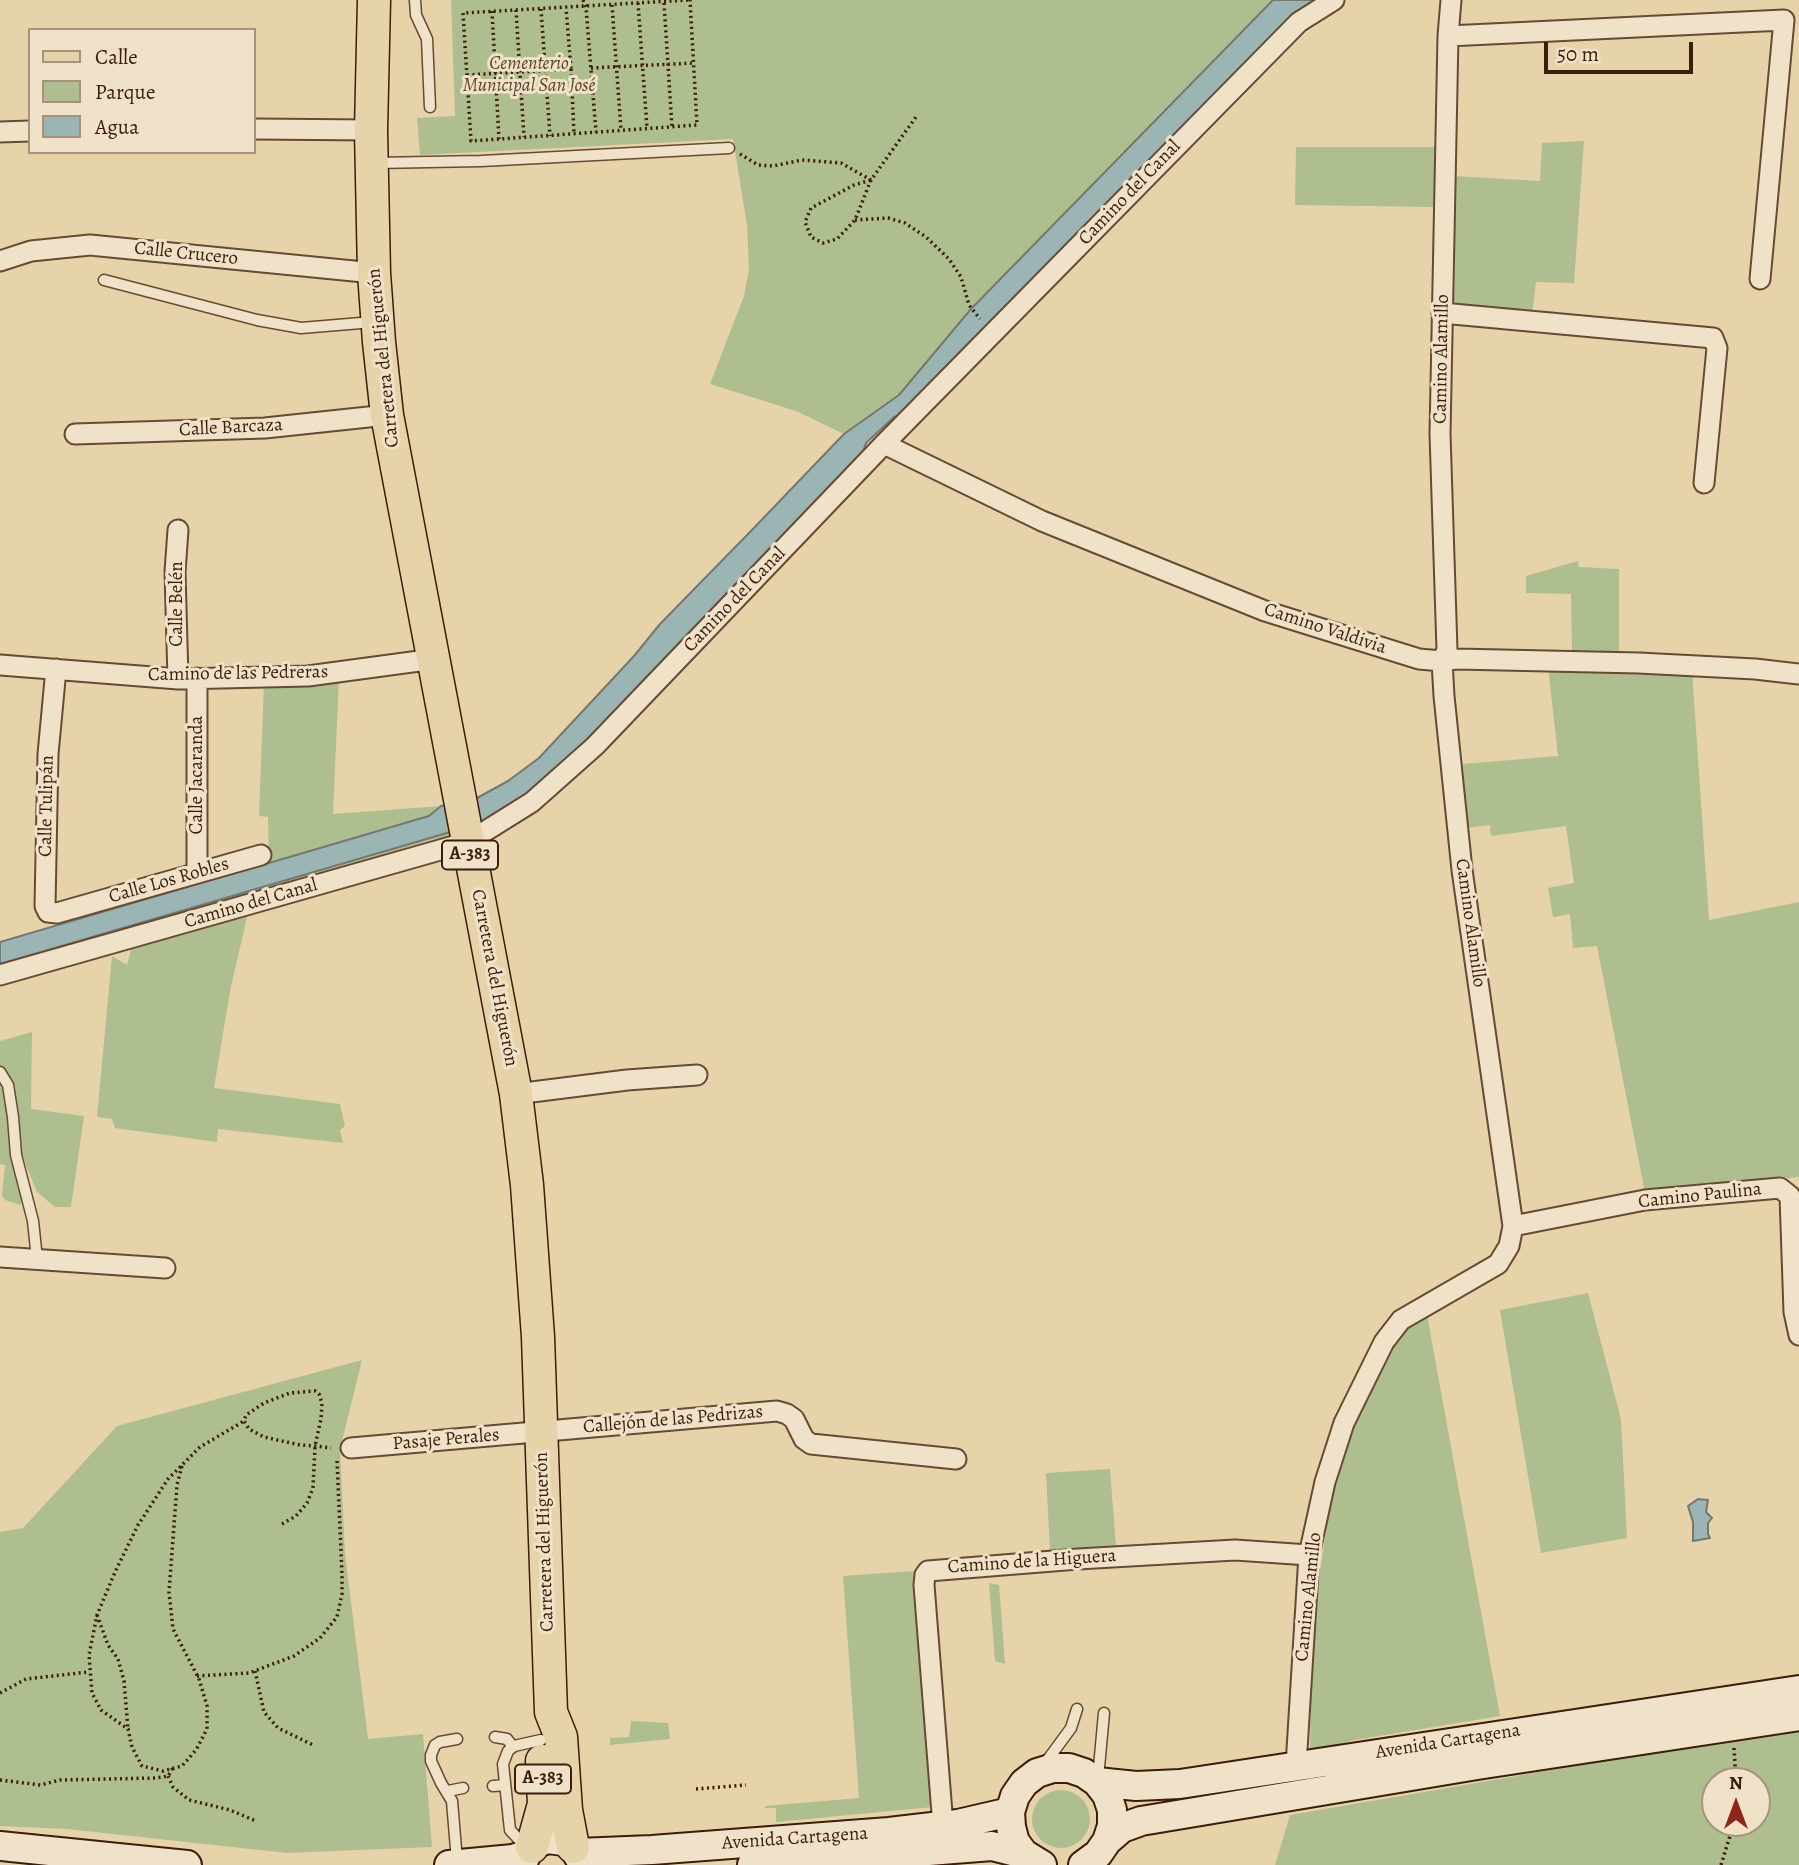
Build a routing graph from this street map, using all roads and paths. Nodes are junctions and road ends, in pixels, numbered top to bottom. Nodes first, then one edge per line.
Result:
1 (374, 0) edge
2 (415, 0) edge
3 (583, 0) edge
4 (689, 0) edge
5 (1334, 0) edge
6 (1451, 0) edge
7 (664, 2) junction
8 (638, 4) junction
9 (612, 5) junction
10 (586, 7) junction
11 (566, 8) junction
12 (541, 9) junction
13 (516, 10) junction
14 (492, 11) junction
15 (1791, 19) edge
16 (1448, 36) junction
17 (694, 63) junction
18 (668, 64) junction
19 (643, 65) junction
20 (617, 66) junction
21 (591, 68) junction
22 (570, 69) junction
23 (545, 70) junction
24 (520, 72) junction
25 (495, 73) junction
26 (467, 75) junction
27 (430, 107) dead end
28 (916, 117) dead end
29 (672, 127) junction
30 (647, 128) junction
31 (256, 129) edge
32 (28, 131) edge
33 (371, 131) junction
34 (621, 131) junction
35 (0, 132) edge
36 (596, 132) junction
37 (574, 134) junction
38 (550, 136) junction
39 (524, 137) junction
40 (499, 139) junction
41 (729, 148) joint
42 (372, 163) junction
43 (871, 180) junction
44 (855, 220) junction
45 (0, 261) edge
46 (374, 273) junction
47 (1760, 279) dead end
48 (104, 280) dead end
49 (971, 309) dead end
50 (1443, 313) junction
51 (377, 321) junction
52 (387, 415) junction
53 (75, 435) dead end
54 (884, 444) junction
55 (1704, 484) dead end
56 (178, 530) dead end
57 (434, 659) junction
58 (1443, 662) junction
59 (0, 665) edge
60 (56, 669) junction
61 (1799, 674) edge
62 (187, 678) junction
63 (468, 842) junction
64 (261, 855) dead end
65 (197, 873) junction
66 (77, 907) joint
67 (0, 975) edge
68 (0, 1072) edge
69 (697, 1075) dead end
70 (516, 1094) junction
71 (1513, 1226) junction
72 (1795, 1241) edge
73 (0, 1256) edge
74 (37, 1259) junction
75 (165, 1268) dead end
76 (1799, 1335) edge
77 (244, 1422) junction
78 (541, 1431) junction
79 (315, 1446) junction
80 (351, 1448) dead end
81 (956, 1459) dead end
82 (182, 1466) junction
83 (282, 1524) dead end
84 (1309, 1555) junction
85 (97, 1615) junction
86 (255, 1671) junction
87 (89, 1672) junction
88 (197, 1676) junction
89 (1799, 1690) edge
90 (0, 1693) edge
91 (1077, 1709) dead end
92 (1104, 1713) dead end
93 (1799, 1716) edge
94 (1733, 1726) junction
95 (128, 1729) junction
96 (535, 1733) junction
97 (495, 1737) dead end
98 (457, 1739) dead end
99 (315, 1746) dead end
100 (1296, 1766) junction
101 (1735, 1767) edge
102 (173, 1768) junction
103 (1037, 1773) junction
104 (168, 1776) junction
105 (0, 1780) edge
106 (1097, 1782) junction
107 (505, 1785) junction
108 (746, 1785) dead end
109 (493, 1786) dead end
110 (463, 1788) dead end
111 (696, 1789) dead end
112 (448, 1791) junction
113 (1010, 1812) junction
114 (256, 1821) dead end
115 (943, 1826) junction
116 (1730, 1837) edge
117 (1107, 1841) junction
118 (0, 1846) edge
119 (527, 1854) edge
120 (578, 1855) edge
121 (879, 1860) edge
122 (1033, 1860) edge
123 (457, 1864) edge
124 (187, 1865) edge
125 (449, 1865) edge
126 (752, 1865) edge
127 (1083, 1865) edge
128 (1721, 1865) edge

1 - 33 main road, Carretera del Higuerón / A-383
2 - 27 lane
3 - 10 path
4 - 7 path
4 - 17 path
5 - 54 street, Camino del Canal
6 - 16 street, Camino Alamillo
7 - 8 path
7 - 18 path
8 - 9 path
8 - 19 path
9 - 10 path
9 - 20 path
10 - 11 path
10 - 21 path
11 - 12 path
11 - 22 path
12 - 13 path
12 - 23 path
13 - 14 path
13 - 24 path
14 - 25 path
14 - 26 path
15 - 16 street
15 - 47 street
16 - 50 street, Camino Alamillo
17 - 18 path
17 - 29 path
18 - 19 path
18 - 29 path
19 - 20 path
19 - 30 path
20 - 21 path
20 - 34 path
21 - 36 path
22 - 23 path
22 - 37 path
23 - 24 path
23 - 38 path
24 - 25 path
24 - 39 path
25 - 26 path
25 - 40 path
26 - 40 path
28 - 43 path
29 - 30 path
30 - 34 path
31 - 33 street
32 - 35 street
33 - 42 main road, Carretera del Higuerón / A-383
34 - 36 path
36 - 37 path
37 - 38 path
38 - 39 path
39 - 40 path
41 - 42 lane
41 - 43 path
42 - 46 main road, Carretera del Higuerón / A-383
43 - 44 path
43 - 44 path
44 - 49 path
45 - 46 street, Calle Crucero
46 - 51 main road, Carretera del Higuerón / A-383
48 - 51 lane
50 - 55 street
50 - 58 street, Camino Alamillo
51 - 52 main road, Carretera del Higuerón / A-383
52 - 53 street, Calle Barcaza
52 - 57 main road, Carretera del Higuerón / A-383
54 - 58 street, Camino Valdivia
54 - 63 street, Camino del Canal
56 - 62 street, Calle Belén
57 - 62 street, Camino de las Pedreras
57 - 63 main road, Carretera del Higuerón / A-383
58 - 61 street, Camino Valdivia
58 - 71 street, Camino Alamillo
59 - 60 street, Camino de las Pedreras
60 - 62 street, Camino de las Pedreras
60 - 66 street, Calle Tulipán
62 - 65 street, Calle Jacaranda
63 - 67 street, Camino del Canal
63 - 70 main road, Carretera del Higuerón / A-383
64 - 65 street, Calle Los Robles
65 - 66 street, Calle Los Robles
68 - 74 lane
69 - 70 street
70 - 78 main road, Carretera del Higuerón / A-383
71 - 72 street, Camino Paulina
71 - 84 street, Camino Alamillo
72 - 76 street, Camino Paulina
73 - 74 street
74 - 75 street
77 - 79 path
77 - 79 path
77 - 82 path
78 - 80 street, Pasaje Perales
78 - 81 street, Callejón de las Pedrizas
78 - 96 main road, Carretera del Higuerón / A-383
79 - 83 path
79 - 86 path
82 - 85 path
82 - 88 path
84 - 100 street, Camino Alamillo
84 - 115 street, Camino de la Higuera
85 - 87 path
85 - 95 path
86 - 88 path
86 - 99 path
87 - 90 path
87 - 95 path
88 - 102 path
89 - 100 main road, Avenida Cartagena
91 - 103 lane
92 - 106 lane
93 - 94 main road, Avenida Cartagena
94 - 101 path
94 - 117 main road, Avenida Cartagena
95 - 102 path
96 - 97 lane
96 - 107 lane
96 - 119 main road, A-383
96 - 120 main road, A-383
98 - 112 lane
100 - 106 main road, Avenida Cartagena
102 - 104 path
103 - 106 main road, Avenida Cartagena
103 - 113 main road
104 - 105 path
104 - 114 path
106 - 117 main road
107 - 109 lane
107 - 119 lane
108 - 111 path
110 - 112 lane
112 - 123 lane
113 - 115 main road, Avenida Cartagena
113 - 122 main road
115 - 120 main road, Avenida Cartagena
116 - 128 path
117 - 127 main road, Avenida Cartagena
118 - 124 main road
119 - 120 main road, Avenida Cartagena
119 - 123 main road, Avenida Cartagena
121 - 122 main road, Avenida Cartagena
121 - 126 main road, Avenida Cartagena
123 - 125 main road, Avenida Cartagena

